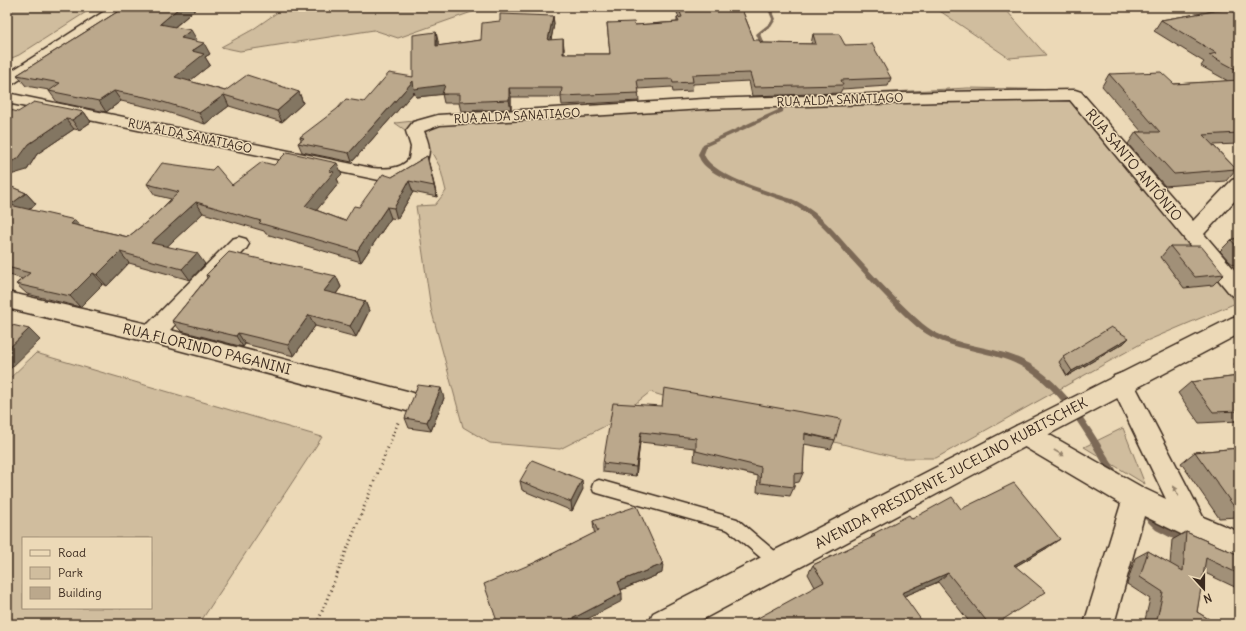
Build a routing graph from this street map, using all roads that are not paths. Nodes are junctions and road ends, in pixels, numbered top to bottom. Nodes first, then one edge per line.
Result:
1 (121, 7) edge
2 (7, 81) edge
3 (1075, 95) joint
4 (7, 98) edge
5 (1239, 184) edge
6 (1194, 234) junction
7 (239, 244) dead end
8 (1239, 289) edge
9 (7, 300) edge
10 (1239, 324) edge
11 (152, 334) junction
12 (1122, 383) junction
13 (407, 401) road end
14 (1025, 434) junction
15 (599, 488) dead end
16 (1136, 498) junction
17 (1193, 526) junction
18 (1239, 546) edge
19 (778, 563) junction
20 (696, 617) edge
21 (664, 624) edge
22 (1099, 624) edge

1 - 2 street
3 - 4 street, RUA ALDA SANATIAGO
3 - 6 street, RUA SANTO ANTÔNIO
5 - 6 street, RUA SANTO ANTÔNIO
6 - 8 street, RUA SANTO ANTÔNIO
7 - 11 street
9 - 11 street, RUA FLORINDO PAGANINI
10 - 12 street, AVENIDA PRESIDENTE JUCELINO KUBITSCHEK
11 - 13 street, RUA FLORINDO PAGANINI
12 - 14 street, AVENIDA PRESIDENTE JUCELINO KUBITSCHEK
17 -> 12 street
14 -> 16 street
14 - 19 street, AVENIDA PRESIDENTE JUCELINO KUBITSCHEK
15 - 19 lane
16 - 17 street
16 - 22 street
17 - 18 street
19 - 20 street, AVENIDA PRESIDENTE JUCELINO KUBITSCHEK
20 - 21 street, AVENIDA PRESIDENTE JUCELINO KUBITSCHEK

